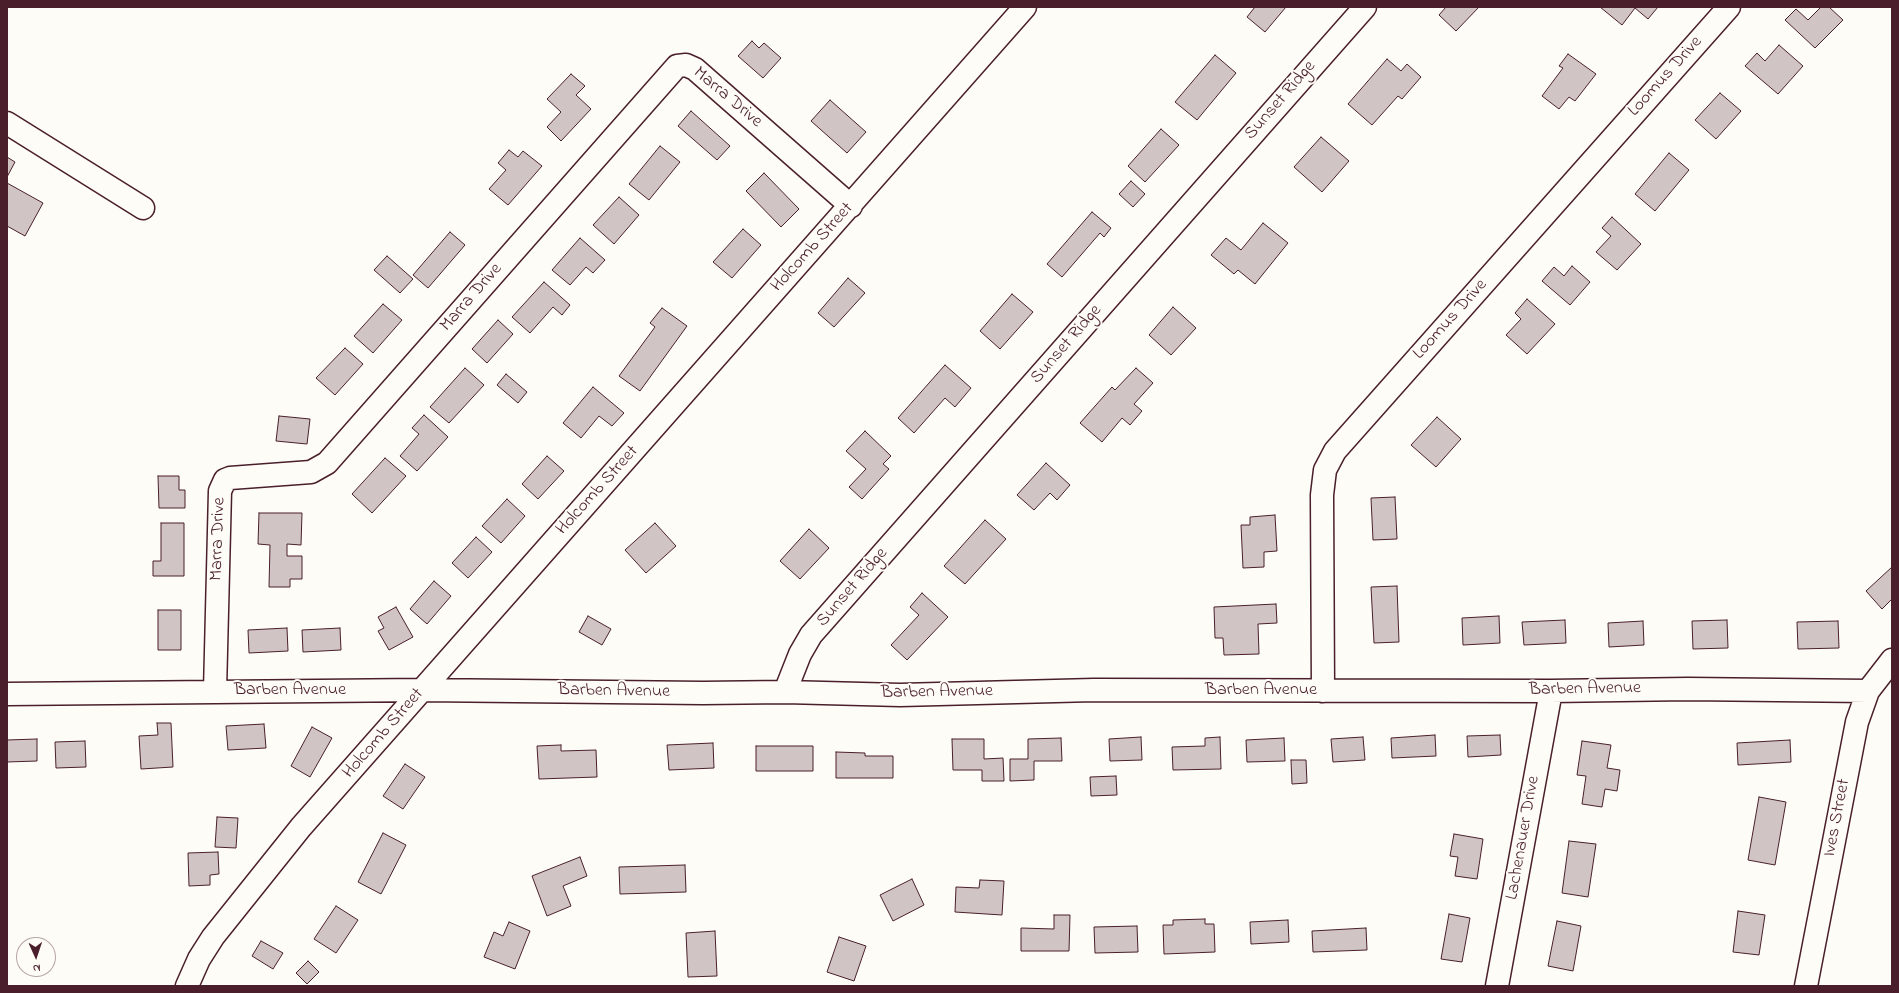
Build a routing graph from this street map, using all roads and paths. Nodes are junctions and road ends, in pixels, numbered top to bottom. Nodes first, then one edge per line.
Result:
1 (1025, 7) edge
2 (1365, 7) edge
3 (1729, 7) edge
4 (7, 123) edge
5 (851, 206) junction
6 (143, 208) dead end
7 (1892, 660) edge
8 (422, 690) junction
9 (215, 691) junction
10 (1323, 691) junction
11 (1551, 691) junction
12 (1868, 691) junction
13 (785, 692) junction
14 (7, 694) edge
15 (187, 986) edge
16 (1497, 986) edge
17 (1806, 986) edge

1 - 5 street, Holcomb Street
2 - 13 street, Sunset Ridge
3 - 10 street, Loomus Drive
4 - 6 street
5 - 8 street, Holcomb Street
5 - 9 street, Marra Drive
7 - 12 street, Ives Street
8 - 9 street, Barben Avenue
8 - 13 street, Barben Avenue
8 - 15 street, Holcomb Street
9 - 14 street, Barben Avenue
10 - 11 street, Barben Avenue
10 - 13 street, Barben Avenue
11 - 12 street, Barben Avenue
11 - 16 street, Lachenauer Drive
12 - 17 street, Ives Street

